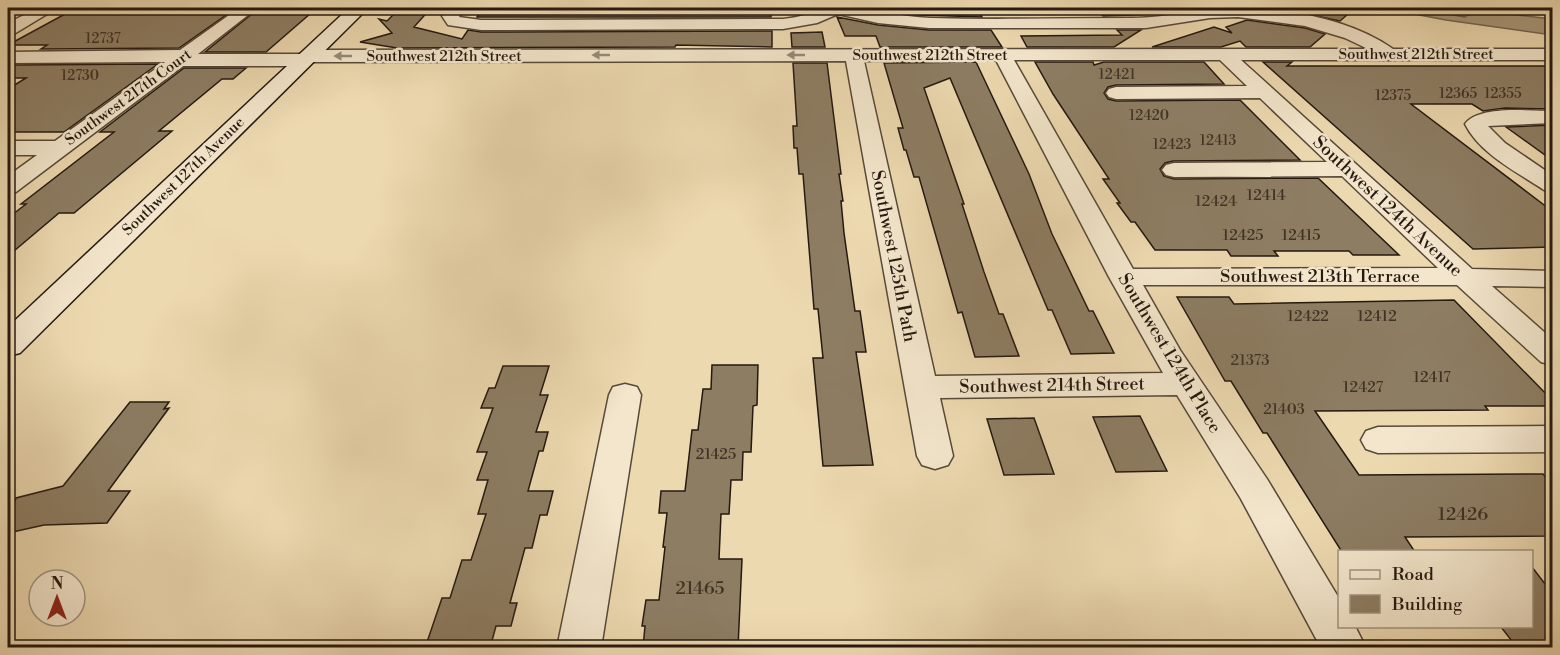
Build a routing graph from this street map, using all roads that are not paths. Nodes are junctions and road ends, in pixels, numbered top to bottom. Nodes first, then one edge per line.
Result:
1 (49, 8) edge
2 (249, 8) edge
3 (360, 8) edge
4 (836, 8) edge
5 (1032, 8) edge
6 (1226, 10) edge
7 (455, 14) edge
8 (1045, 23) junction
9 (8, 30) edge
10 (1389, 54) junction
11 (1552, 54) edge
12 (854, 55) junction
13 (1002, 55) junction
14 (1225, 55) junction
15 (184, 56) junction
16 (309, 56) junction
17 (8, 57) edge
18 (1265, 92) junction
19 (1116, 93) dead end
20 (1552, 117) edge
21 (8, 148) edge
22 (59, 148) junction
23 (1174, 170) dead end
24 (1348, 170) junction
25 (1552, 185) edge
26 (8, 187) edge
27 (1123, 277) junction
28 (1465, 277) junction
29 (1552, 279) edge
30 (8, 345) edge
31 (1552, 355) edge
32 (1185, 384) junction
33 (920, 387) junction
34 (626, 394) dead end
35 (1552, 439) edge
36 (1378, 440) dead end
37 (935, 456) dead end
38 (579, 648) edge
39 (1344, 648) edge

1 - 9 street
2 - 15 street, Southwest 217th Court
3 - 16 street, Southwest 127th Avenue
4 - 7 street
4 - 8 street
5 - 8 street
6 - 8 street
6 - 10 street
10 - 11 street, Southwest 212th Street
10 - 14 street, Southwest 212th Street
12 - 13 street, Southwest 212th Street
12 -> 16 street, Southwest 212th Street
12 - 33 street, Southwest 125th Path
13 - 14 street, Southwest 212th Street
13 - 27 street, Southwest 124th Place
14 - 18 street, Southwest 124th Avenue
15 - 16 street, Southwest 212th Street
15 - 17 street, Southwest 212th Street
15 - 22 street, Southwest 217th Court
16 - 30 street, Southwest 127th Avenue
18 - 19 street
18 - 24 street, Southwest 124th Avenue
20 - 25 street
21 - 22 street
22 - 26 street, Southwest 217th Court
23 - 24 street
24 - 28 street, Southwest 124th Avenue
27 - 28 street, Southwest 213th Terrace
27 - 32 street, Southwest 124th Place
28 - 29 street, Southwest 213th Terrace
28 - 31 street, Southwest 124th Avenue
32 - 33 street, Southwest 214th Street
32 - 39 street, Southwest 124th Place
33 - 37 street, Southwest 125th Path
34 - 38 street
35 - 36 street

